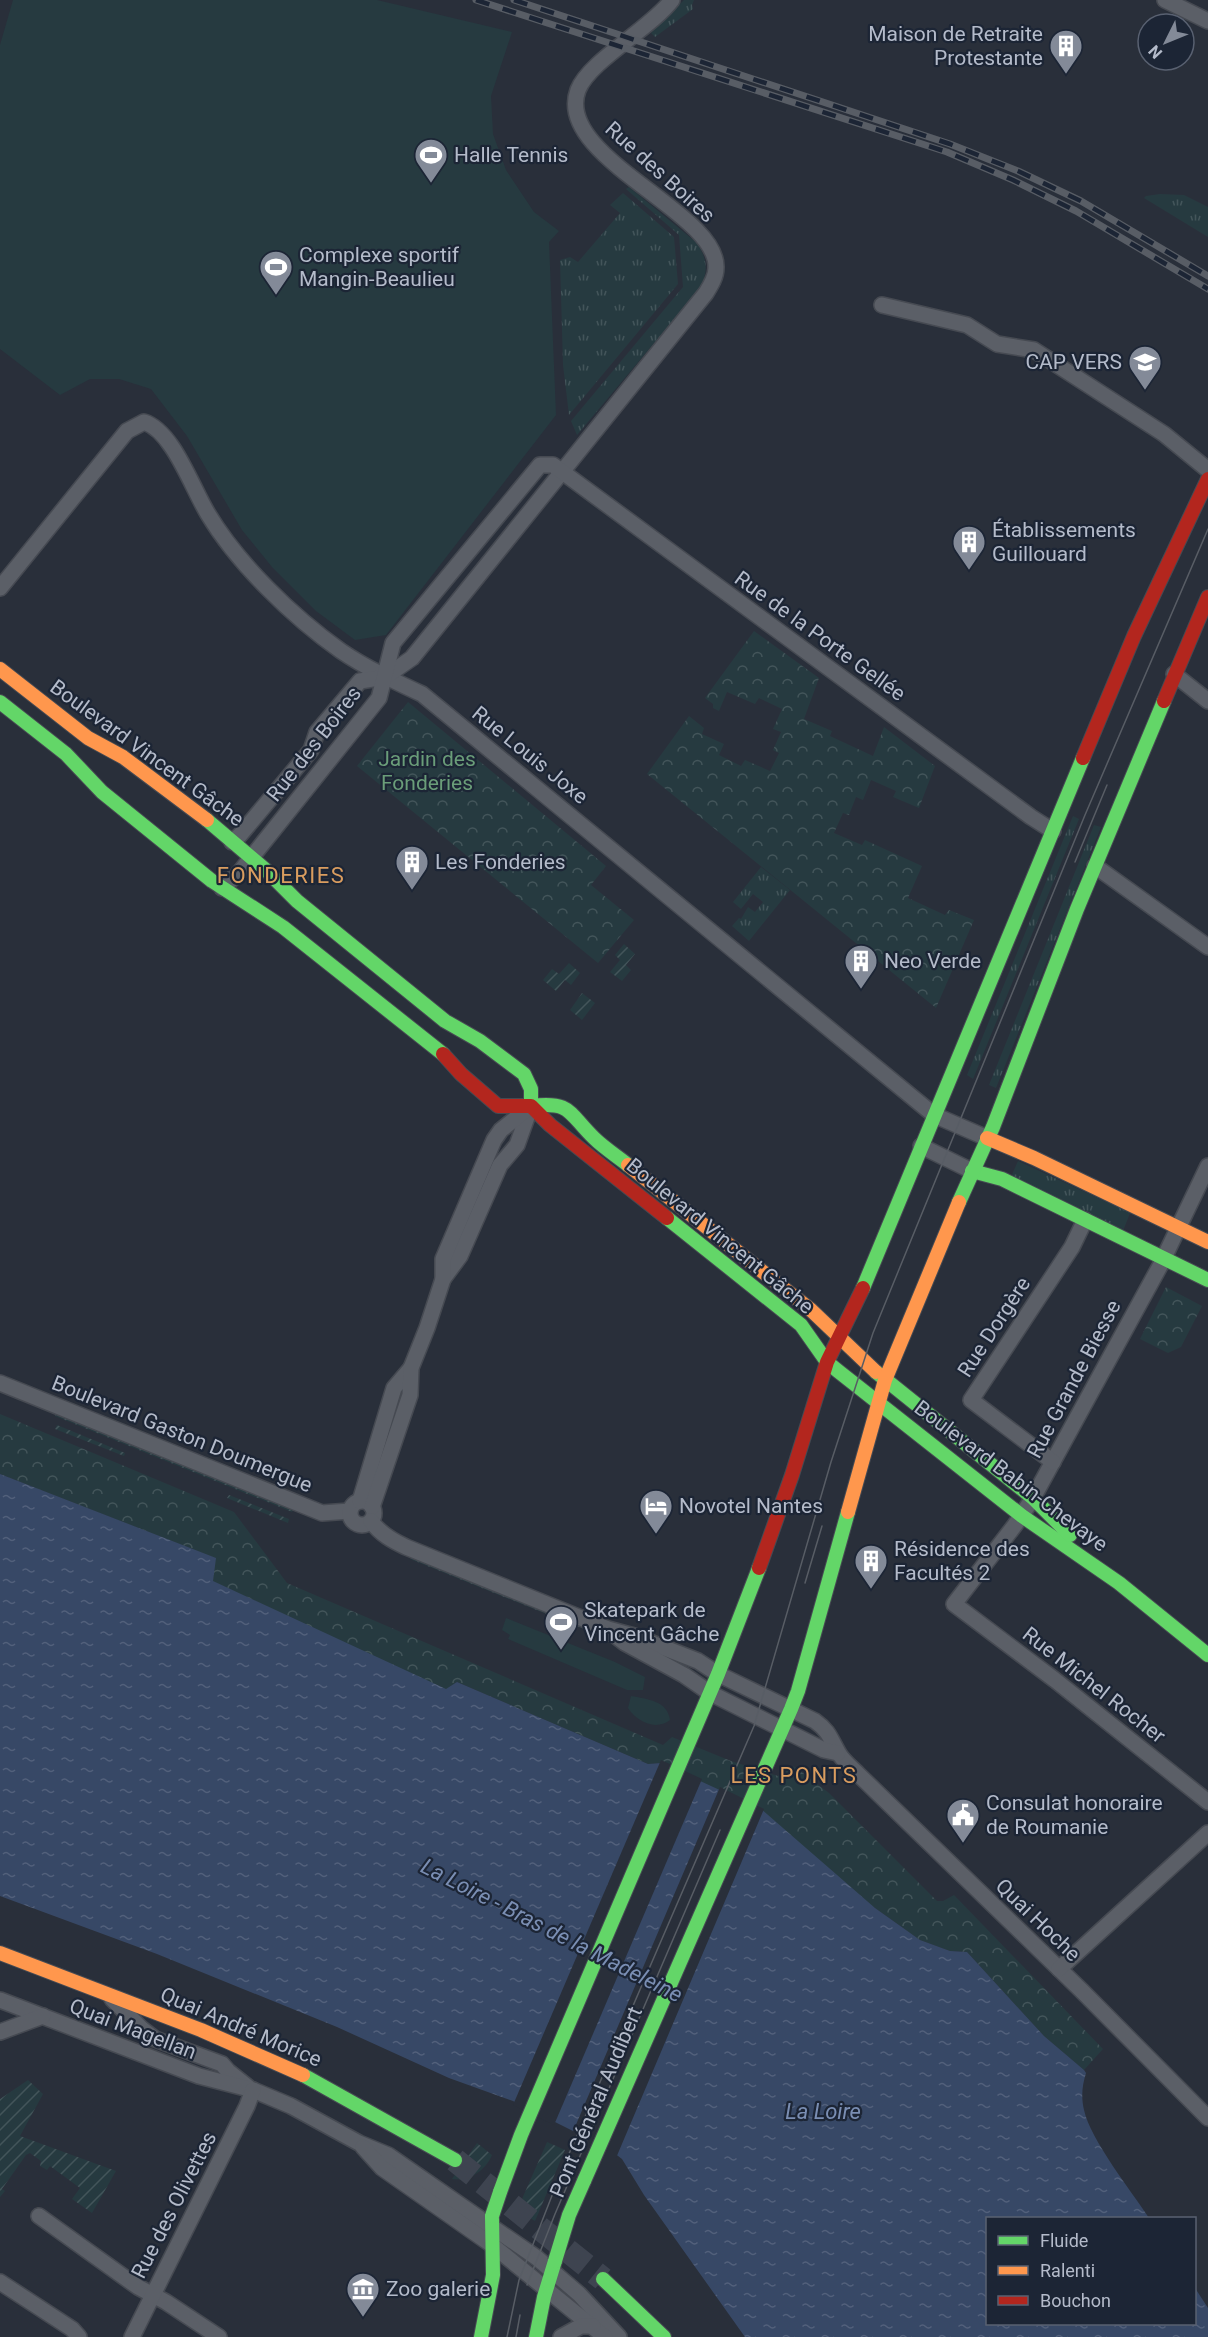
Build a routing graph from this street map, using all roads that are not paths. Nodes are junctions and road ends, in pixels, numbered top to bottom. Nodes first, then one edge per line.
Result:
1 (672, 0) edge
2 (1165, 0) edge
3 (1208, 21) edge
4 (882, 305) dead end
5 (1208, 470) edge
6 (562, 472) junction
7 (1208, 479) edge
8 (0, 588) edge
9 (1208, 597) edge
10 (0, 669) edge
11 (1174, 674) junction
12 (385, 677) junction
13 (1208, 701) edge
14 (0, 702) edge
15 (311, 750) junction
16 (331, 757) junction
17 (1053, 831) junction
18 (232, 842) junction
19 (250, 857) junction
20 (1095, 866) junction
21 (222, 888) junction
22 (1208, 947) edge
23 (531, 1106) junction
24 (934, 1115) junction
25 (987, 1138) junction
26 (921, 1146) junction
27 (1208, 1166) edge
28 (972, 1171) junction
29 (1085, 1220) junction
30 (1179, 1228) junction
31 (1208, 1242) edge
32 (1164, 1259) junction
33 (443, 1279) junction
34 (1208, 1280) edge
35 (840, 1336) junction
36 (827, 1362) junction
37 (885, 1380) junction
38 (0, 1383) edge
39 (879, 1401) junction
40 (1053, 1462) junction
41 (1033, 1498) junction
42 (363, 1510) junction
43 (1022, 1516) junction
44 (1119, 1583) junction
45 (954, 1604) joint
46 (608, 1629) junction
47 (1208, 1655) edge
48 (718, 1674) junction
49 (710, 1693) junction
50 (791, 1709) junction
51 (782, 1728) junction
52 (838, 1754) junction
53 (1208, 1802) edge
54 (1208, 1833) edge
55 (0, 1953) edge
56 (1059, 1969) junction
57 (108, 1995) junction
58 (0, 2000) edge
59 (43, 2016) junction
60 (0, 2032) edge
61 (253, 2090) junction
62 (1208, 2118) edge
63 (455, 2160) tunnel mouth
64 (454, 2209) junction
65 (39, 2216) dead end
66 (493, 2221) junction
67 (492, 2245) junction
68 (553, 2266) junction
69 (603, 2279) tunnel mouth
70 (0, 2282) edge
71 (546, 2290) junction
72 (152, 2295) junction
73 (593, 2326) junction
74 (79, 2337) edge
75 (132, 2337) edge
76 (219, 2337) edge
77 (481, 2337) edge
78 (536, 2337) edge
79 (561, 2337) edge
80 (605, 2337) edge
81 (619, 2337) edge
82 (664, 2337) edge

1 - 6 street, Rue des Boires
2 - 3 street
4 - 5 street
6 - 12 street, Rue des Boires
6 - 12 street, Rue des Boires
6 - 17 street, Rue de la Porte Gellée
7 - 17 main road
8 - 12 street, Rue Louis Joxe
9 - 11 main road, Pont Général Audibert
10 - 18 main road, Boulevard Vincent Gâche
11 - 13 street
11 - 20 main road, Pont Général Audibert
12 - 15 street, Rue des Boires
12 - 16 street, Rue des Boires
12 - 24 street, Rue Louis Joxe
14 - 21 main road, Boulevard Vincent Gâche
15 - 16 street
15 - 18 street, Rue des Boires
16 - 19 street, Rue des Boires
17 - 24 main road
18 - 19 main road, Boulevard Vincent Gâche
19 - 21 street, Rue des Boires
19 - 23 main road, Boulevard Vincent Gâche
20 - 22 street
20 - 25 main road, Pont Général Audibert
21 - 23 main road, Boulevard Vincent Gâche
23 - 33 street
23 - 33 street
23 - 35 main road, Boulevard Vincent Gâche
23 - 36 main road, Boulevard Vincent Gâche
24 - 25 street, Rue Louis Joxe
24 - 26 main road
25 - 28 main road, Pont Général Audibert
25 - 30 main road
26 - 28 street
26 - 35 main road
27 - 30 street, Rue Grande Biesse
28 - 29 main road
28 - 37 main road, Pont Général Audibert
29 - 32 main road
29 - 40 street, Rue Dorgère
30 - 31 main road
30 - 32 street, Rue Grande Biesse
32 - 34 main road
32 - 40 street, Rue Grande Biesse
33 - 42 street
35 - 36 main road
35 - 37 main road, Boulevard Vincent Gâche
36 - 39 main road, Boulevard Vincent Gâche
36 - 48 main road
37 - 39 main road, Pont Général Audibert
37 - 41 main road, Boulevard Babin-Chevaye
38 - 42 street, Boulevard Gaston Doumergue
39 - 43 main road, Boulevard Babin-Chevaye
39 - 50 main road, Pont Général Audibert
40 - 41 street, Rue Grande Biesse
41 - 43 street, Rue Grande Biesse
41 - 44 main road, Boulevard Babin-Chevaye
42 - 46 street
43 - 44 main road, Boulevard Babin-Chevaye
43 - 45 street, Rue Grande Biesse
44 - 47 main road, Boulevard Babin-Chevaye
45 - 53 street, Rue Michel Rocher
46 - 48 street
46 - 49 street
48 - 49 main road
48 - 50 street
49 - 51 street
49 - 66 main road, bridge
50 - 51 main road, Pont Général Audibert
50 - 52 street
51 - 52 street
51 - 68 main road, Pont Général Audibert, bridge
52 - 56 street, Quai Hoche
54 - 56 street
55 - 57 main road, Quai André Morice
56 - 62 street, Quai Hoche
57 - 61 street, Quai Magellan
57 - 63 main road, Quai André Morice
58 - 59 street, Quai Magellan
59 - 60 street
59 - 61 street, Quai Magellan
61 - 64 street, Quai Magellan
61 - 72 street, Rue des Olivettes
64 - 66 street
64 - 67 street
65 - 72 street
66 - 67 main road
66 - 68 street
67 - 71 street
67 - 77 main road
68 - 71 main road, Pont Général Audibert
68 - 81 street
69 - 82 main road
70 - 74 street
71 - 73 street
71 - 78 main road, Pont Général Audibert
72 - 75 street, Rue des Olivettes
72 - 76 street
73 - 79 street
73 - 80 street

